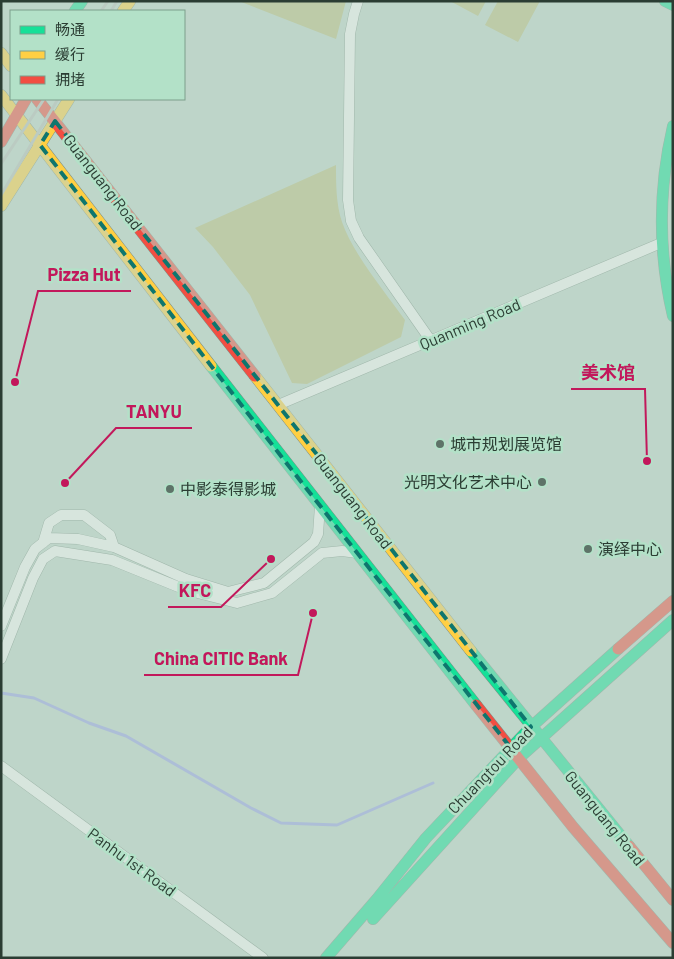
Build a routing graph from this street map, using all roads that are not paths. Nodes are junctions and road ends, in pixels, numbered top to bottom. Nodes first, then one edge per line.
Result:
1 (358, 1) edge
2 (665, 1) edge
3 (673, 5) edge
4 (1, 53) edge
5 (10, 65) edge
6 (1, 95) edge
7 (25, 100) edge
8 (38, 100) edge
9 (68, 100) edge
10 (16, 115) junction
11 (55, 121) junction
12 (673, 126) edge
13 (1, 142) edge
14 (40, 145) junction
15 (1, 206) edge
16 (661, 243) junction
17 (673, 316) edge
18 (431, 341) junction
19 (278, 405) junction
20 (320, 506) junction
21 (43, 543) junction
22 (114, 547) junction
23 (357, 553) junction
24 (673, 601) edge
25 (673, 620) edge
26 (3, 622) edge
27 (1, 659) edge
28 (531, 727) junction
29 (541, 739) junction
30 (510, 747) junction
31 (519, 758) junction
32 (1, 766) edge
33 (673, 900) edge
34 (673, 943) edge
35 (263, 958) edge
36 (326, 958) edge
37 (339, 958) edge

1 - 18 street
2 - 3 main road
4 - 5 main road
6 - 10 main road
7 - 10 main road
8 - 11 main road, Guanguang Road
9 - 11 main road
10 - 13 main road
10 - 14 main road, Guanguang Road
11 - 14 main road
11 - 19 main road, Guanguang Road
12 - 16 main road
14 - 15 main road
14 - 20 main road, Guanguang Road
16 - 17 main road
16 - 18 street, Quanming Road
18 - 19 street, Quanming Road
19 - 28 main road, Guanguang Road
20 - 22 street
20 - 23 main road, Guanguang Road
21 - 22 street
21 - 22 street
21 - 26 street
23 - 27 street
23 - 30 main road, Guanguang Road
24 - 28 main road, Chuangtou Road
25 - 29 main road, Chuangtou Road
28 - 29 main road, Guanguang Road
28 - 30 main road, Chuangtou Road
29 - 31 main road, Chuangtou Road
29 - 33 main road, Guanguang Road
30 - 31 main road, Guanguang Road
30 - 36 main road, Chuangtou Road
31 - 34 main road, Guanguang Road
31 - 37 main road, Chuangtou Road
32 - 35 street, Panhu 1st Road

